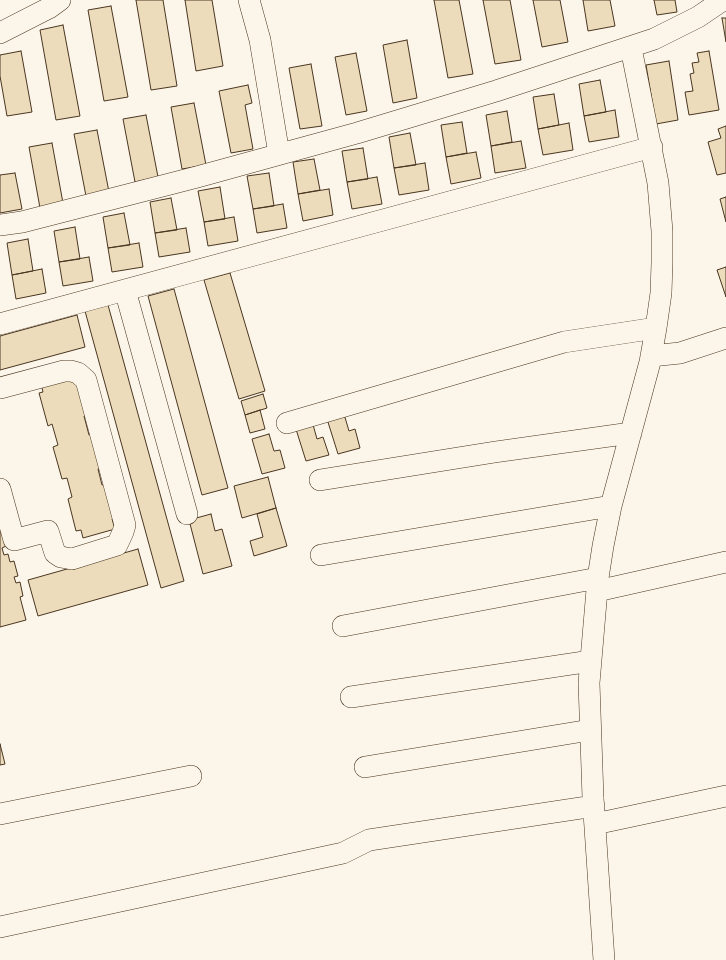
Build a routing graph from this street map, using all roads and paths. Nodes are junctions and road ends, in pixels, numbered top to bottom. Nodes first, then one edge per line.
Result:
1 (248, 0) edge
2 (723, 0) edge
3 (52, 3) edge
4 (0, 33) edge
5 (630, 48) junction
6 (652, 148) junction
7 (279, 154) junction
8 (0, 225) edge
9 (125, 290) junction
10 (0, 324) edge
11 (656, 328) junction
12 (726, 338) edge
13 (651, 356) junction
14 (0, 388) edge
15 (287, 423) dead end
16 (631, 433) junction
17 (320, 480) dead end
18 (0, 489) edge
19 (611, 506) junction
20 (187, 514) dead end
21 (321, 555) dead end
22 (726, 562) edge
23 (597, 584) junction
24 (343, 626) dead end
25 (591, 661) junction
26 (351, 697) dead end
27 (590, 730) junction
28 (365, 767) dead end
29 (191, 776) dead end
30 (726, 796) edge
31 (0, 814) edge
32 (594, 815) junction
33 (0, 926) edge
34 (604, 960) edge

1 - 7 street
2 - 5 street
3 - 4 street
5 - 6 street
5 - 7 street
6 - 9 street
6 - 11 street
7 - 8 street
9 - 10 street
9 - 20 street
11 - 13 street
11 - 15 street
12 - 13 street
13 - 16 street
14 - 18 street
16 - 17 street
16 - 19 street
19 - 21 street
19 - 23 street
22 - 23 street
23 - 24 street
23 - 25 street
25 - 26 street
25 - 27 street
27 - 28 street
27 - 32 street
29 - 31 street
30 - 32 street
32 - 33 street
32 - 34 street

